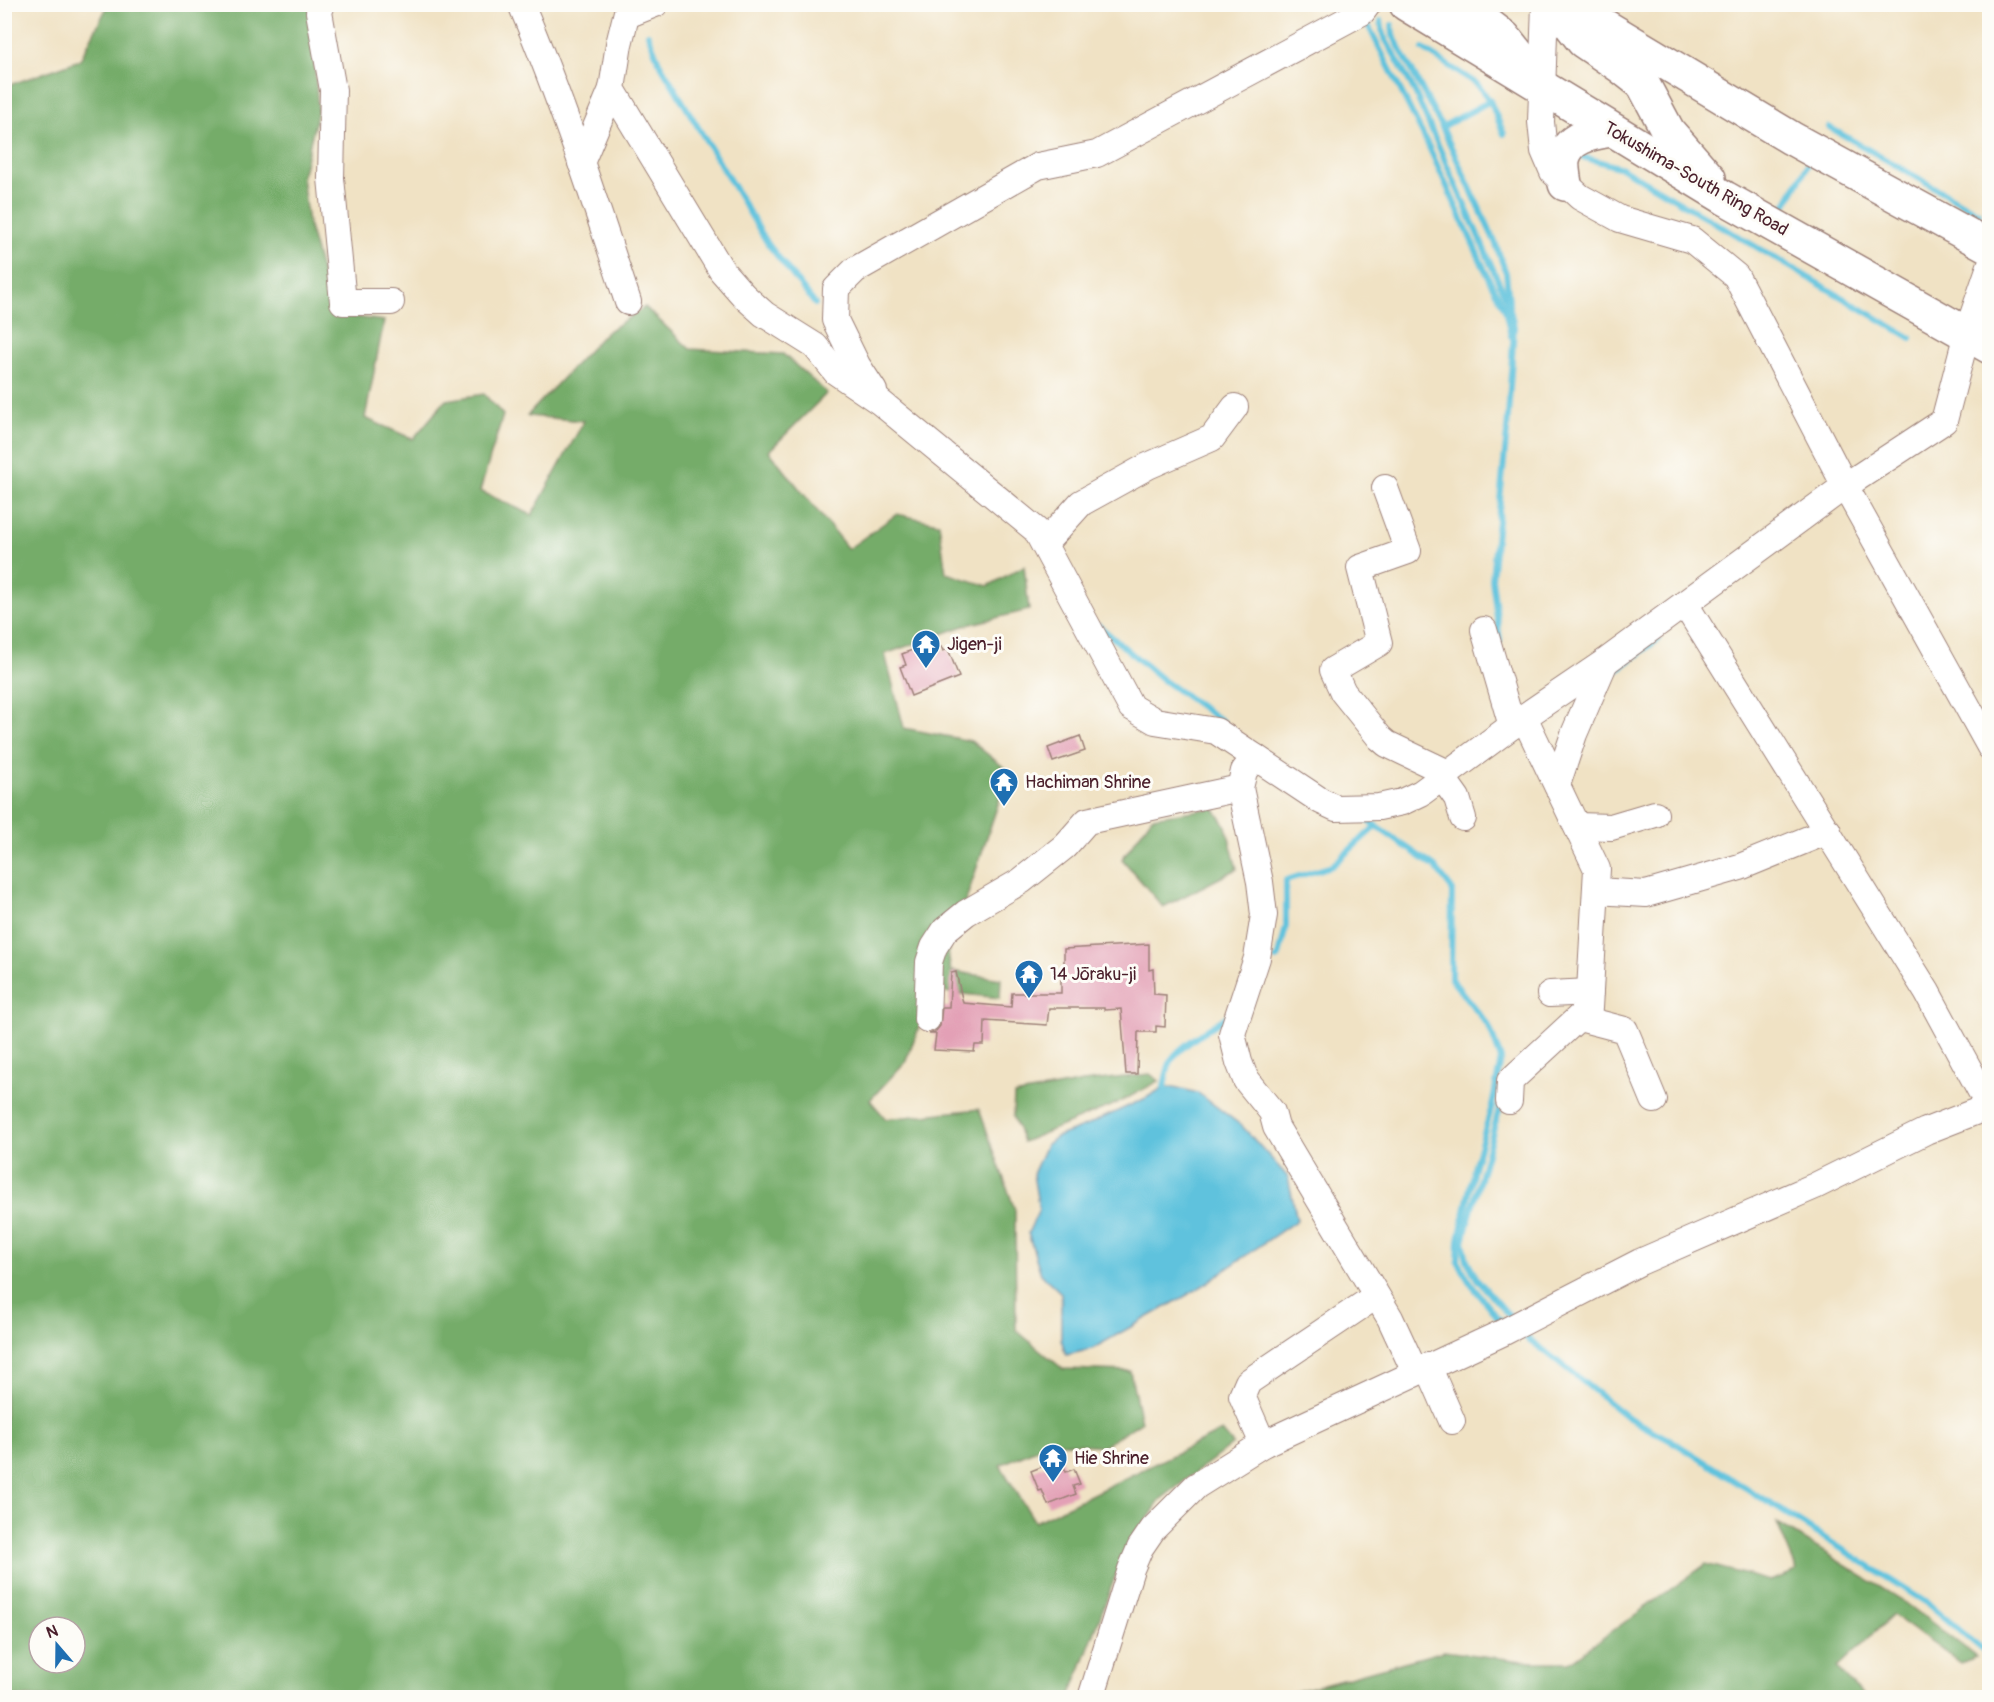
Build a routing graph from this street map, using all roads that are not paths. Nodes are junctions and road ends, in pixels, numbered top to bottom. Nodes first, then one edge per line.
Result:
1 (322, 4) edge
2 (521, 4) edge
3 (655, 4) edge
4 (1368, 4) edge
5 (1406, 4) edge
6 (1461, 4) edge
7 (1545, 4) edge
8 (1555, 4) edge
9 (1568, 4) edge
10 (628, 10) edge
11 (1542, 85) junction
12 (612, 89) junction
13 (1611, 130) junction
14 (581, 163) junction
15 (1565, 184) junction
16 (1725, 198) junction
17 (1989, 247) edge
18 (1989, 266) edge
19 (392, 302) dead end
20 (628, 302) dead end
21 (1978, 340) edge
22 (880, 402) junction
23 (1235, 407) dead end
24 (1845, 486) junction
25 (1385, 488) dead end
26 (1044, 544) junction
27 (1685, 604) junction
28 (1484, 630) dead end
29 (1605, 662) junction
30 (1518, 722) junction
31 (1989, 747) edge
32 (1255, 758) junction
33 (1445, 775) junction
34 (1557, 785) junction
35 (1240, 788) junction
36 (1656, 814) dead end
37 (1463, 818) dead end
38 (1577, 826) junction
39 (1828, 831) junction
40 (1596, 891) junction
41 (1590, 992) junction
42 (1550, 994) dead end
43 (1579, 1018) junction
44 (927, 1019) dead end
45 (1654, 1100) dead end
46 (1509, 1101) dead end
47 (1989, 1106) edge
48 (1376, 1296) junction
49 (1422, 1369) junction
50 (1452, 1421) dead end
51 (1263, 1444) junction
52 (1091, 1698) edge

1 - 19 street
2 - 14 street
3 - 10 street
4 - 22 street
5 - 11 highway, Tokushima-South Ring Road
6 - 11 highway
7 - 11 street
8 - 16 highway
9 - 17 highway
10 - 12 street
11 - 13 highway, Tokushima-South Ring Road
11 - 15 street
12 - 14 street
12 - 22 street
13 - 15 highway
13 - 16 highway, Tokushima-South Ring Road
14 - 20 street
15 - 24 street
16 - 21 highway, Tokushima-South Ring Road
18 - 21 street
21 - 24 street
22 - 26 street
23 - 26 street
24 - 27 street
24 - 31 street
25 - 33 street
26 - 32 street
27 - 29 street
27 - 39 street
28 - 30 street
29 - 30 street
29 - 34 street
30 - 33 street
30 - 34 street
32 - 33 street
32 - 35 street
33 - 37 street
34 - 38 street
35 - 44 street
35 - 48 street
36 - 38 street
38 - 40 street
39 - 40 street
39 - 47 street
40 - 41 street
41 - 42 street
41 - 43 street
43 - 45 street
43 - 46 street
47 - 49 street
48 - 49 street
48 - 51 street
49 - 50 street
49 - 51 street
51 - 52 street

